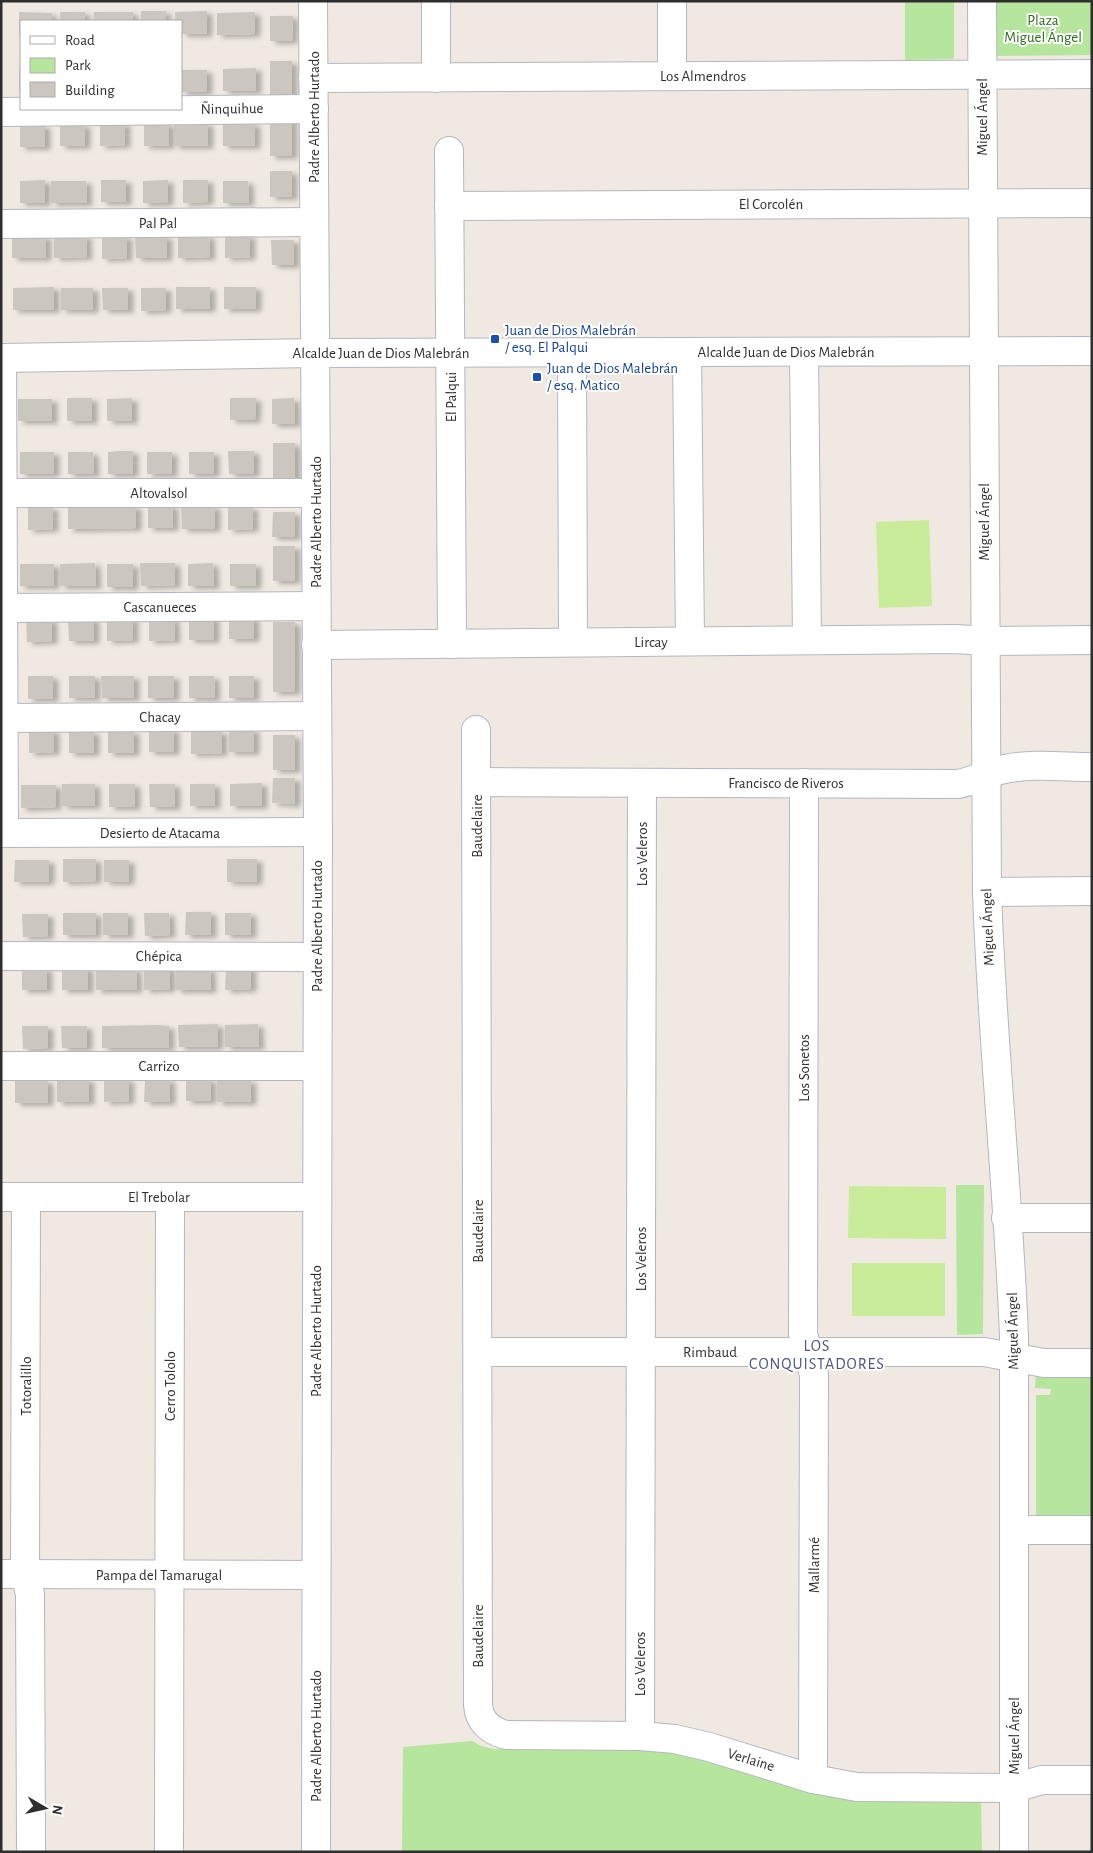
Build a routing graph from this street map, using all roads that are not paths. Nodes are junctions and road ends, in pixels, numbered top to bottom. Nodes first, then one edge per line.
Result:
1 (313, 1) edge
2 (436, 1) edge
3 (672, 1) edge
4 (982, 1) edge
5 (1092, 74) edge
6 (982, 75) junction
7 (672, 76) junction
8 (314, 78) junction
9 (436, 78) junction
10 (314, 108) junction
11 (158, 110) edge
12 (182, 110) edge
13 (1, 112) edge
14 (449, 151) dead end
15 (983, 203) junction
16 (1092, 203) edge
17 (449, 206) junction
18 (314, 222) junction
19 (1, 224) edge
20 (984, 351) junction
21 (1092, 351) edge
22 (572, 352) junction
23 (688, 352) junction
24 (804, 352) junction
25 (315, 353) junction
26 (450, 353) junction
27 (2, 358) edge
28 (3, 493) junction
29 (316, 493) junction
30 (316, 606) junction
31 (3, 608) junction
32 (808, 640) junction
33 (1092, 640) edge
34 (690, 641) junction
35 (985, 641) junction
36 (573, 642) junction
37 (452, 644) junction
38 (316, 645) junction
39 (2, 689) edge
40 (317, 716) junction
41 (4, 718) junction
42 (476, 730) dead end
43 (1092, 767) edge
44 (986, 775) junction
45 (476, 782) junction
46 (642, 783) junction
47 (804, 783) junction
48 (318, 832) junction
49 (3, 833) edge
50 (1092, 891) edge
51 (987, 892) junction
52 (1, 956) edge
53 (317, 956) junction
54 (1, 1066) edge
55 (317, 1066) junction
56 (14, 1197) edge
57 (170, 1197) junction
58 (317, 1197) junction
59 (1006, 1218) junction
60 (1092, 1218) edge
61 (478, 1352) junction
62 (641, 1352) junction
63 (808, 1352) junction
64 (1014, 1358) junction
65 (1092, 1363) edge
66 (1014, 1530) junction
67 (1092, 1530) edge
68 (13, 1574) edge
69 (170, 1575) junction
70 (316, 1575) junction
71 (489, 1727) joint
72 (640, 1736) junction
73 (813, 1779) junction
74 (1092, 1780) edge
75 (1014, 1788) junction
76 (31, 1852) edge
77 (169, 1852) edge
78 (316, 1852) edge
79 (1014, 1852) edge

1 - 8 street, Padre Alberto Hurtado
2 - 9 street
3 - 7 street
4 - 6 street, Miguel Ángel
5 - 6 street, Los Almendros
6 - 7 street, Los Almendros
6 - 15 street, Miguel Ángel
7 - 9 street, Los Almendros
8 - 9 street, Los Almendros
8 - 10 street, Padre Alberto Hurtado
10 - 12 street, Ñinquihue
10 - 18 street, Padre Alberto Hurtado
11 - 13 street, Ñinquihue
14 - 17 street, El Palqui
15 - 16 street, El Corcolén
15 - 17 street, El Corcolén
15 - 20 street, Miguel Ángel
17 - 26 street, El Palqui
18 - 19 street, Pal Pal
18 - 25 street, Padre Alberto Hurtado
20 - 21 street, Alcalde Juan de Dios Malebrán
20 - 24 street, Alcalde Juan de Dios Malebrán
20 - 35 street, Miguel Ángel
22 - 23 street, Alcalde Juan de Dios Malebrán
22 - 26 street, Alcalde Juan de Dios Malebrán
22 - 36 street
23 - 24 street, Alcalde Juan de Dios Malebrán
23 - 34 street
24 - 32 street
25 - 26 street, Alcalde Juan de Dios Malebrán
25 - 27 street, Alcalde Juan de Dios Malebrán
25 - 29 street, Padre Alberto Hurtado
26 - 37 street, El Palqui
27 - 28 street
28 - 29 street, Altovalsol
28 - 31 street
29 - 30 street, Padre Alberto Hurtado
30 - 31 street, Cascanueces
30 - 38 street, Padre Alberto Hurtado
31 - 39 street
32 - 34 street, Lircay
32 - 35 street, Lircay
33 - 35 street, Lircay
34 - 36 street, Lircay
35 - 44 street, Miguel Ángel
36 - 37 street, Lircay
37 - 38 street, Lircay
38 - 40 street, Padre Alberto Hurtado
39 - 41 street
40 - 41 street, Chacay
40 - 48 street, Padre Alberto Hurtado
41 - 49 street
42 - 45 street, Baudelaire
43 - 44 street, Francisco de Riveros
44 - 47 street, Francisco de Riveros
44 - 51 street, Miguel Ángel
45 - 46 street, Francisco de Riveros
45 - 61 street, Baudelaire
46 - 47 street, Francisco de Riveros
46 - 62 street, Los Veleros
47 - 63 street, Los Sonetos
48 - 49 street, Desierto de Atacama
48 - 53 street, Padre Alberto Hurtado
50 - 51 street
51 - 59 street, Miguel Ángel
52 - 53 street, Chépica
53 - 55 street, Padre Alberto Hurtado
54 - 55 street, Carrizo
55 - 58 street, Padre Alberto Hurtado
56 - 57 street, El Trebolar
56 - 68 street, Totoralillo
57 - 58 street, El Trebolar
57 - 69 street, Cerro Tololo
58 - 70 street, Padre Alberto Hurtado
59 - 60 street
59 - 64 street, Miguel Ángel
61 - 62 street, Rimbaud
61 - 71 street, Baudelaire
62 - 63 street, Rimbaud
62 - 72 street, Los Veleros
63 - 64 street, Rimbaud
63 - 73 street, Mallarmé
64 - 65 street, Rimbaud
64 - 66 street, Miguel Ángel
66 - 67 street
66 - 75 street, Miguel Ángel
68 - 69 street, Pampa del Tamarugal
68 - 76 street, Totoralillo
69 - 70 street, Pampa del Tamarugal
69 - 77 street, Cerro Tololo
70 - 78 street, Padre Alberto Hurtado
71 - 72 street, Verlaine
72 - 73 street, Verlaine
73 - 75 street, Verlaine
74 - 75 street, Verlaine
75 - 79 street, Miguel Ángel

